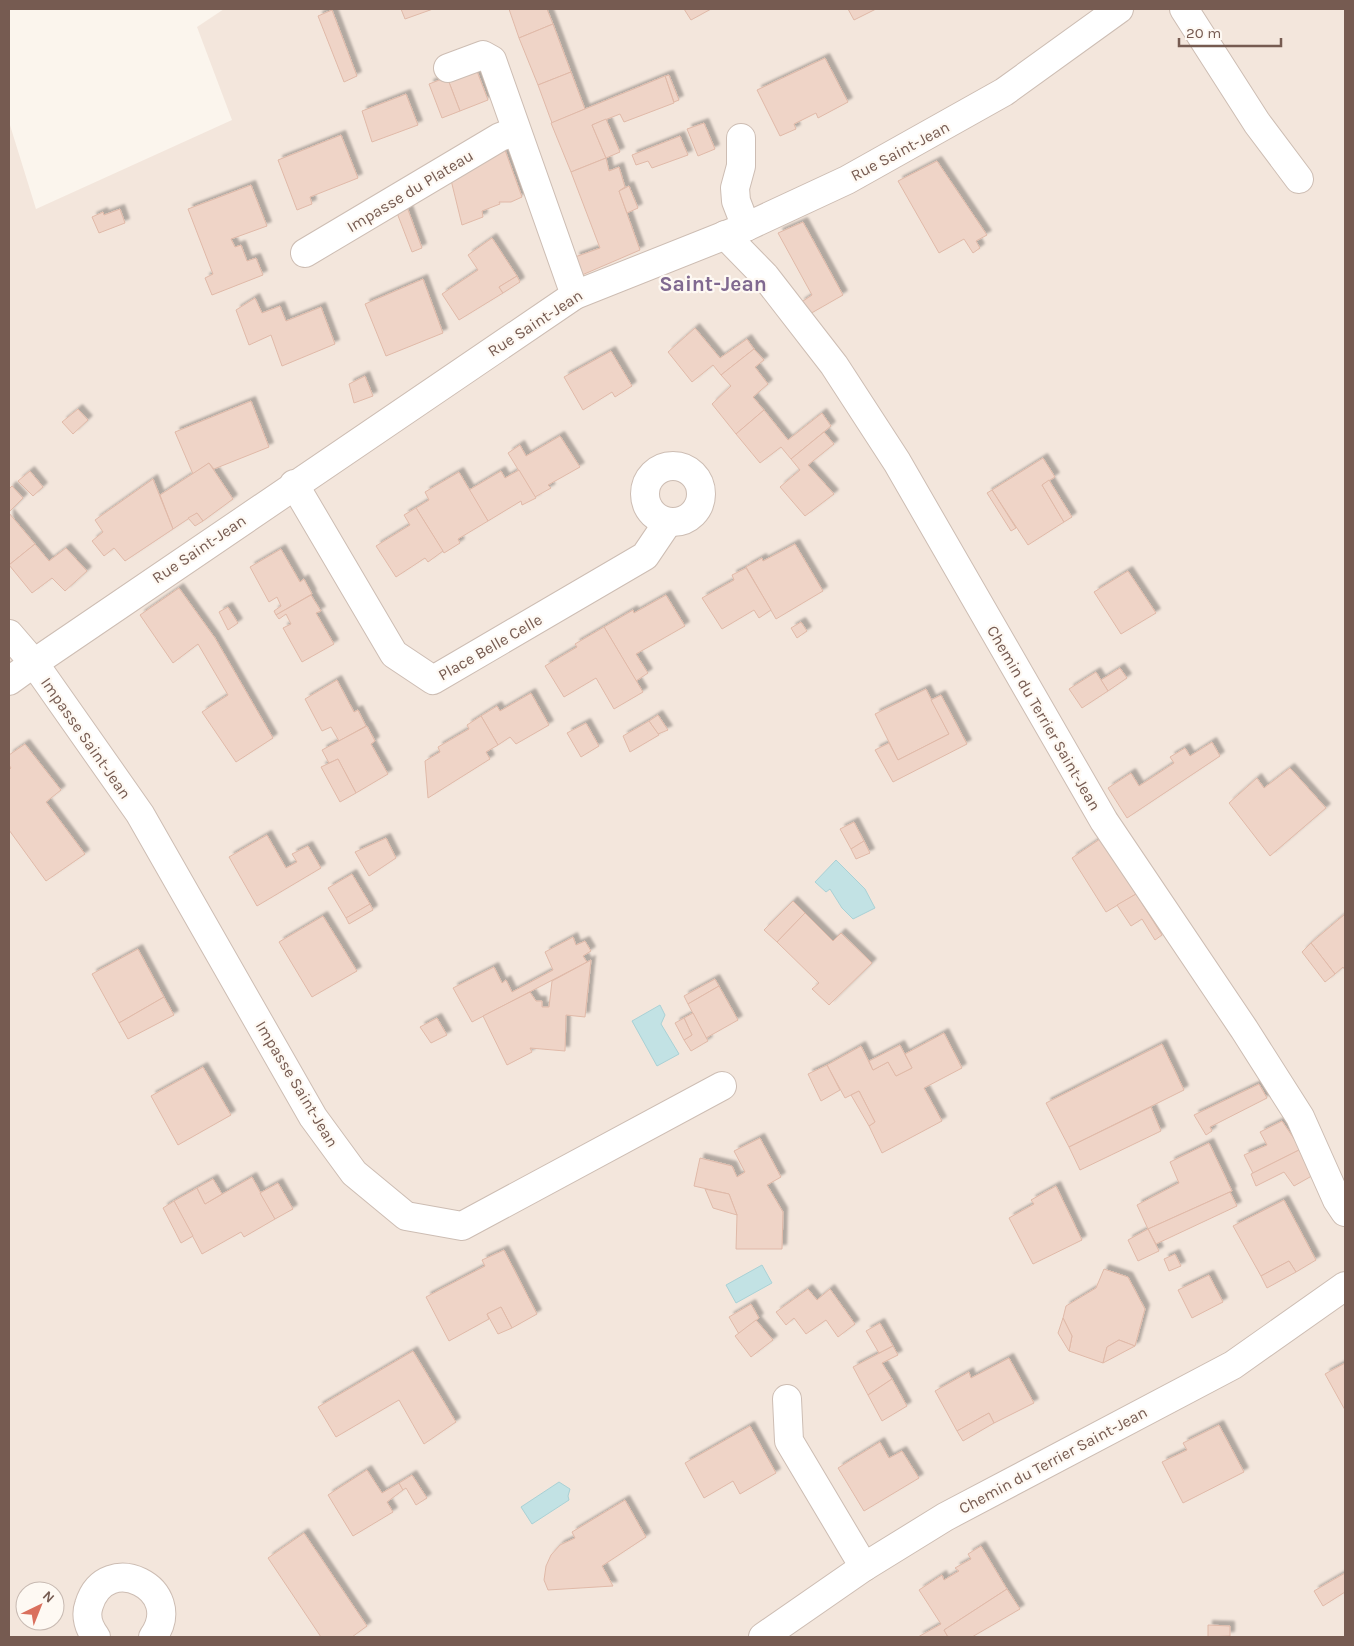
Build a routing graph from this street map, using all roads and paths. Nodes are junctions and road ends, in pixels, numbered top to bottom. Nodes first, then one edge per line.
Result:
1 (1119, 9) edge
2 (1184, 9) edge
3 (448, 68) dead end
4 (516, 131) junction
5 (741, 138) dead end
6 (1299, 179) dead end
7 (736, 231) junction
8 (305, 253) dead end
9 (575, 295) junction
10 (294, 484) junction
11 (668, 522) dead end
12 (9, 634) edge
13 (34, 663) junction
14 (9, 681) edge
15 (722, 1086) dead end
16 (1345, 1212) edge
17 (1345, 1286) edge
18 (787, 1399) dead end
19 (864, 1567) junction
20 (96, 1637) edge
21 (153, 1637) edge
22 (763, 1637) edge

1 - 7 street, Rue Saint-Jean
2 - 6 street
3 - 4 street
4 - 8 street, Impasse du Plateau
4 - 9 street
5 - 7 street
7 - 9 street, Rue Saint-Jean
7 - 16 street, Chemin du Terrier Saint-Jean
9 - 10 street, Rue Saint-Jean
10 - 11 street, Place Belle Celle
10 - 13 street, Rue Saint-Jean
12 - 13 street, Impasse Saint-Jean
13 - 14 street, Rue Saint-Jean
13 - 15 street, Impasse Saint-Jean
17 - 19 street, Chemin du Terrier Saint-Jean
18 - 19 street
19 - 22 street, Chemin du Terrier Saint-Jean
20 - 21 street

